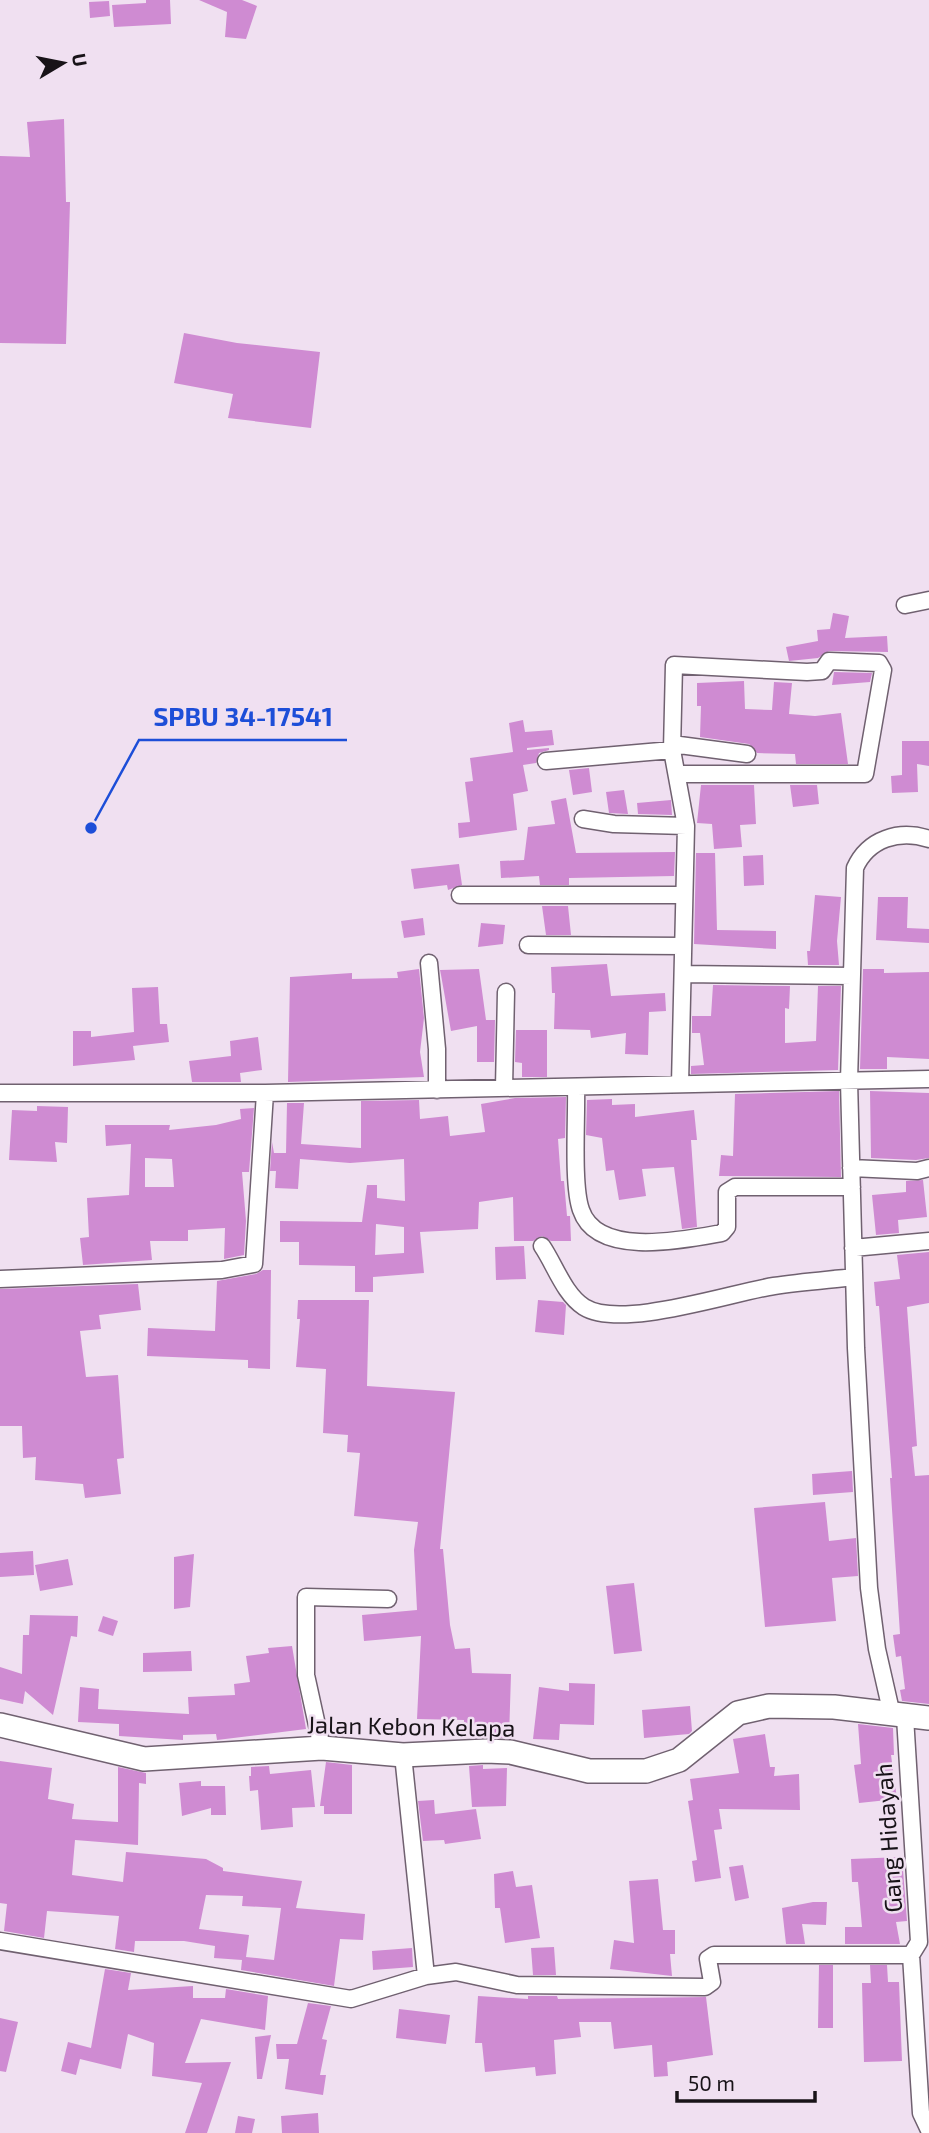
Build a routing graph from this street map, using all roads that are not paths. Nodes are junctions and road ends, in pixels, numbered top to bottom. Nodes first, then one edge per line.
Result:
1 (929, 600) edge
2 (905, 605) dead end
3 (673, 747) junction
4 (747, 754) dead end
5 (546, 761) dead end
6 (677, 774) junction
7 (583, 818) dead end
8 (686, 826) junction
9 (929, 839) edge
10 (460, 895) dead end
11 (684, 895) junction
12 (528, 945) dead end
13 (683, 946) junction
14 (429, 963) dead end
15 (683, 974) junction
16 (852, 976) junction
17 (506, 992) dead end
18 (929, 1079) edge
19 (849, 1081) junction
20 (680, 1084) junction
21 (576, 1087) junction
22 (504, 1088) junction
23 (437, 1090) junction
24 (0, 1093) edge
25 (265, 1093) junction
26 (851, 1168) junction
27 (929, 1168) edge
28 (852, 1187) junction
29 (929, 1241) edge
30 (542, 1246) dead end
31 (853, 1248) junction
32 (854, 1277) junction
33 (0, 1279) edge
34 (388, 1600) dead end
35 (898, 1716) junction
36 (929, 1718) edge
37 (0, 1725) edge
38 (322, 1748) junction
39 (403, 1755) junction
40 (0, 1941) edge
41 (911, 1955) junction
42 (426, 1976) junction
43 (929, 2130) edge

1 - 2 street
3 - 4 street
3 - 5 street
3 - 6 street
3 - 6 street
6 - 8 street
7 - 8 street
8 - 11 street
9 - 16 street, Gang Hidayah
10 - 11 street
11 - 13 street
12 - 13 street
13 - 15 street
14 - 23 street
15 - 16 street
15 - 20 street
16 - 19 street, Gang Hidayah
17 - 22 street
18 - 19 street
19 - 20 street
19 - 26 street, Gang Hidayah
20 - 21 street
21 - 22 street
21 - 28 street
22 - 23 street
23 - 25 street
24 - 25 street
25 - 33 street
26 - 27 street
26 - 28 street, Gang Hidayah
28 - 31 street, Gang Hidayah
29 - 31 street
30 - 32 street
31 - 32 street, Gang Hidayah
32 - 35 street, Gang Hidayah
34 - 38 street
35 - 36 street, Jalan Kebon Kelapa
35 - 39 street, Jalan Kebon Kelapa
35 - 41 street, Gang Hidayah
37 - 38 street, Jalan Kebon Kelapa
38 - 39 street, Jalan Kebon Kelapa
39 - 42 street
40 - 42 street
41 - 42 street
41 - 43 street, Gang Hidayah

